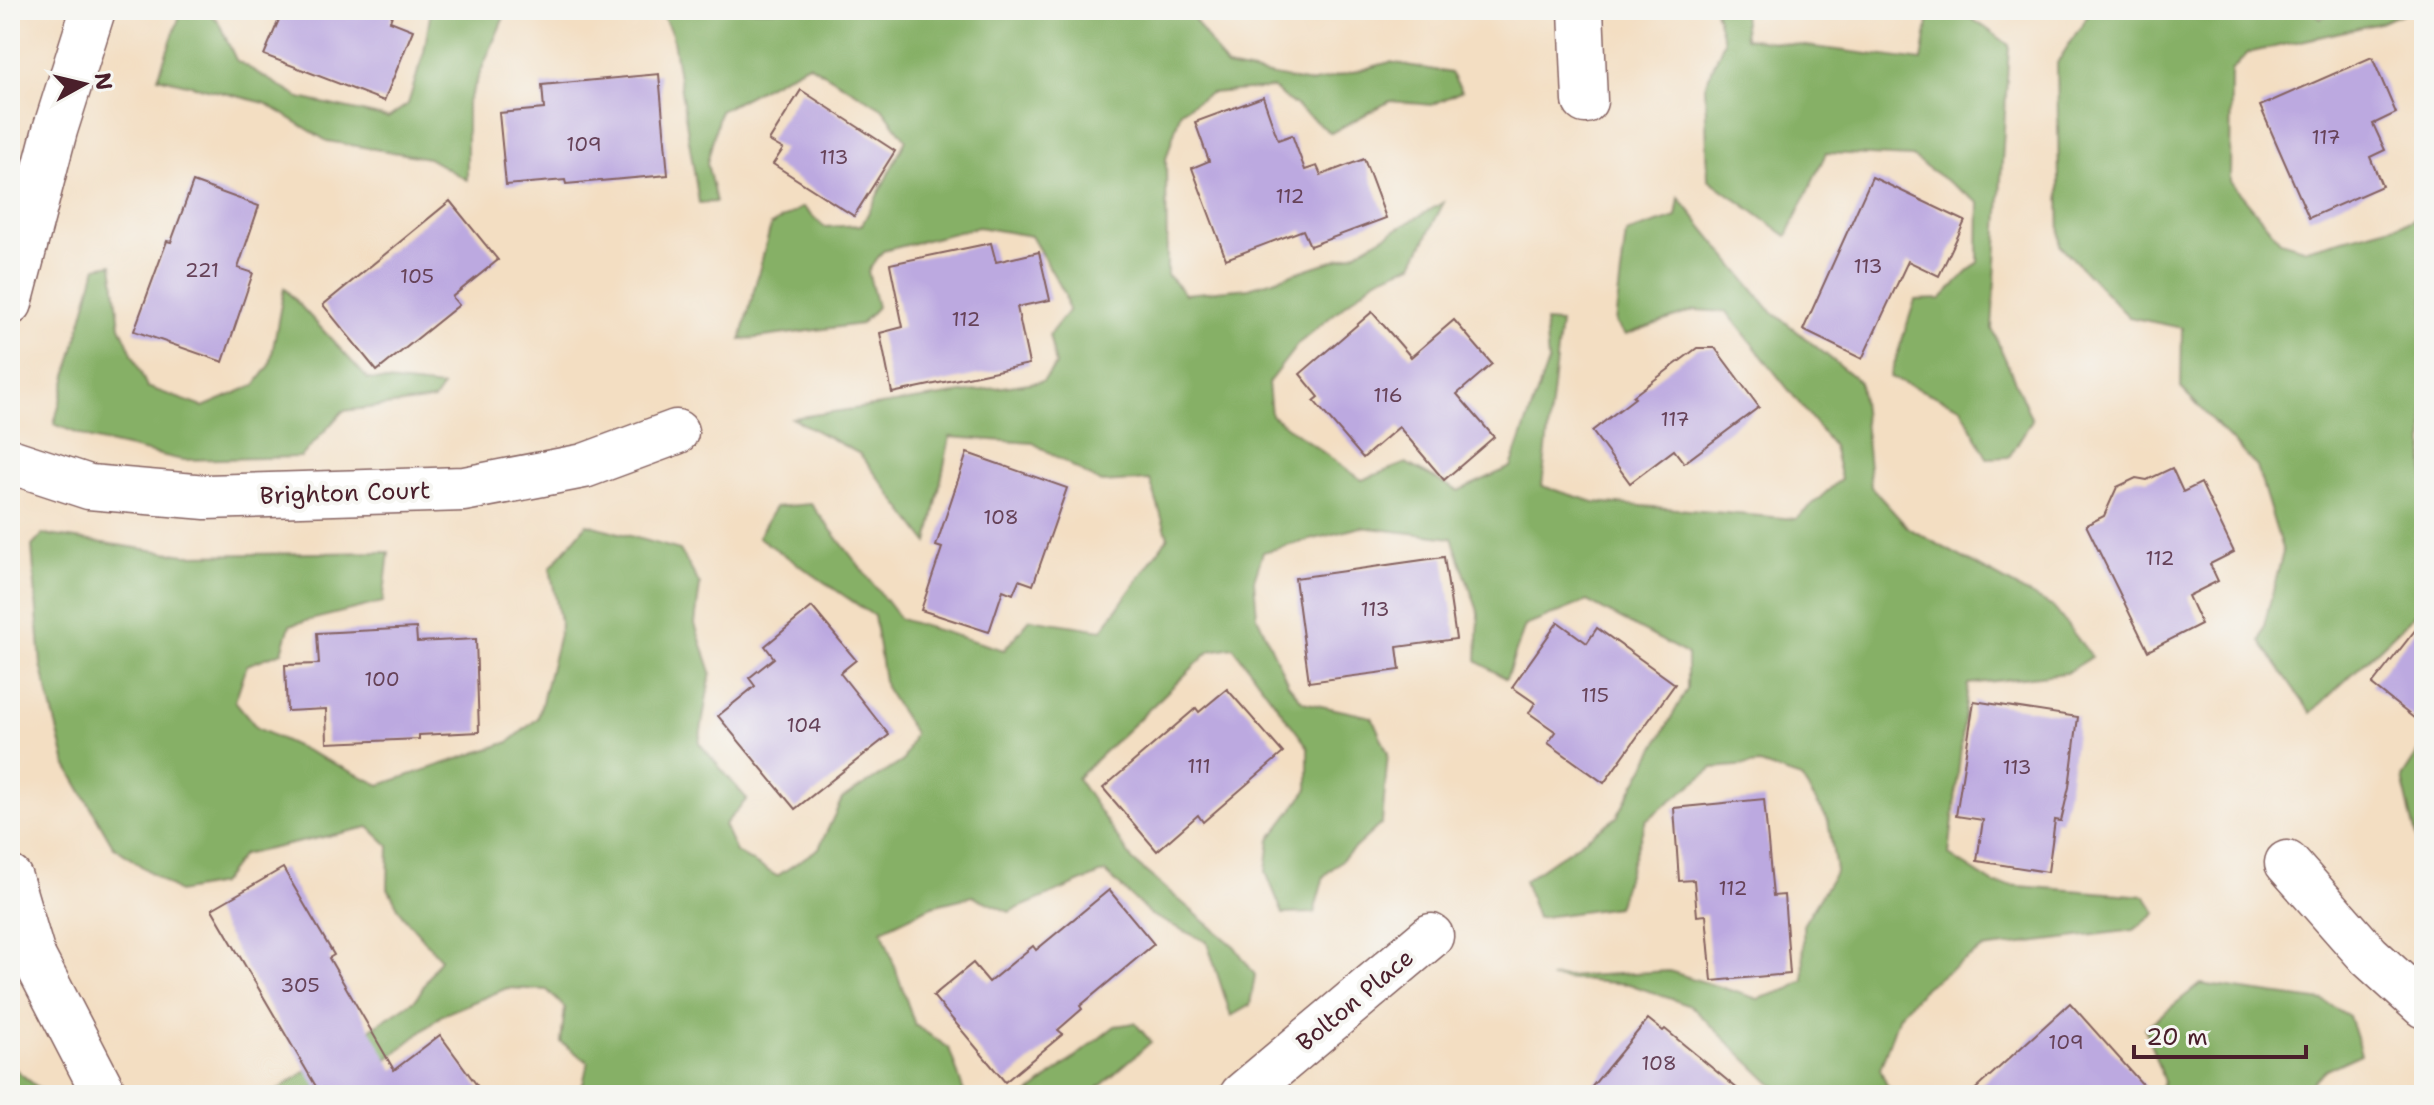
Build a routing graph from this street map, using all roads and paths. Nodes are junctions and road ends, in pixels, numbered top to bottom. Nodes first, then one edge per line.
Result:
1 (93, 10) edge
2 (1581, 10) edge
3 (1585, 101) dead end
4 (10, 303) edge
5 (676, 432) dead end
6 (10, 461) edge
7 (2287, 863) dead end
8 (10, 878) edge
9 (1431, 936) dead end
10 (22, 963) edge
11 (2424, 1006) edge
12 (105, 1095) edge
13 (1242, 1095) edge

1 - 4 street
2 - 3 street
5 - 6 street, Brighton Court
7 - 11 street
8 - 10 street
9 - 13 street, Bolton Place
10 - 12 street

